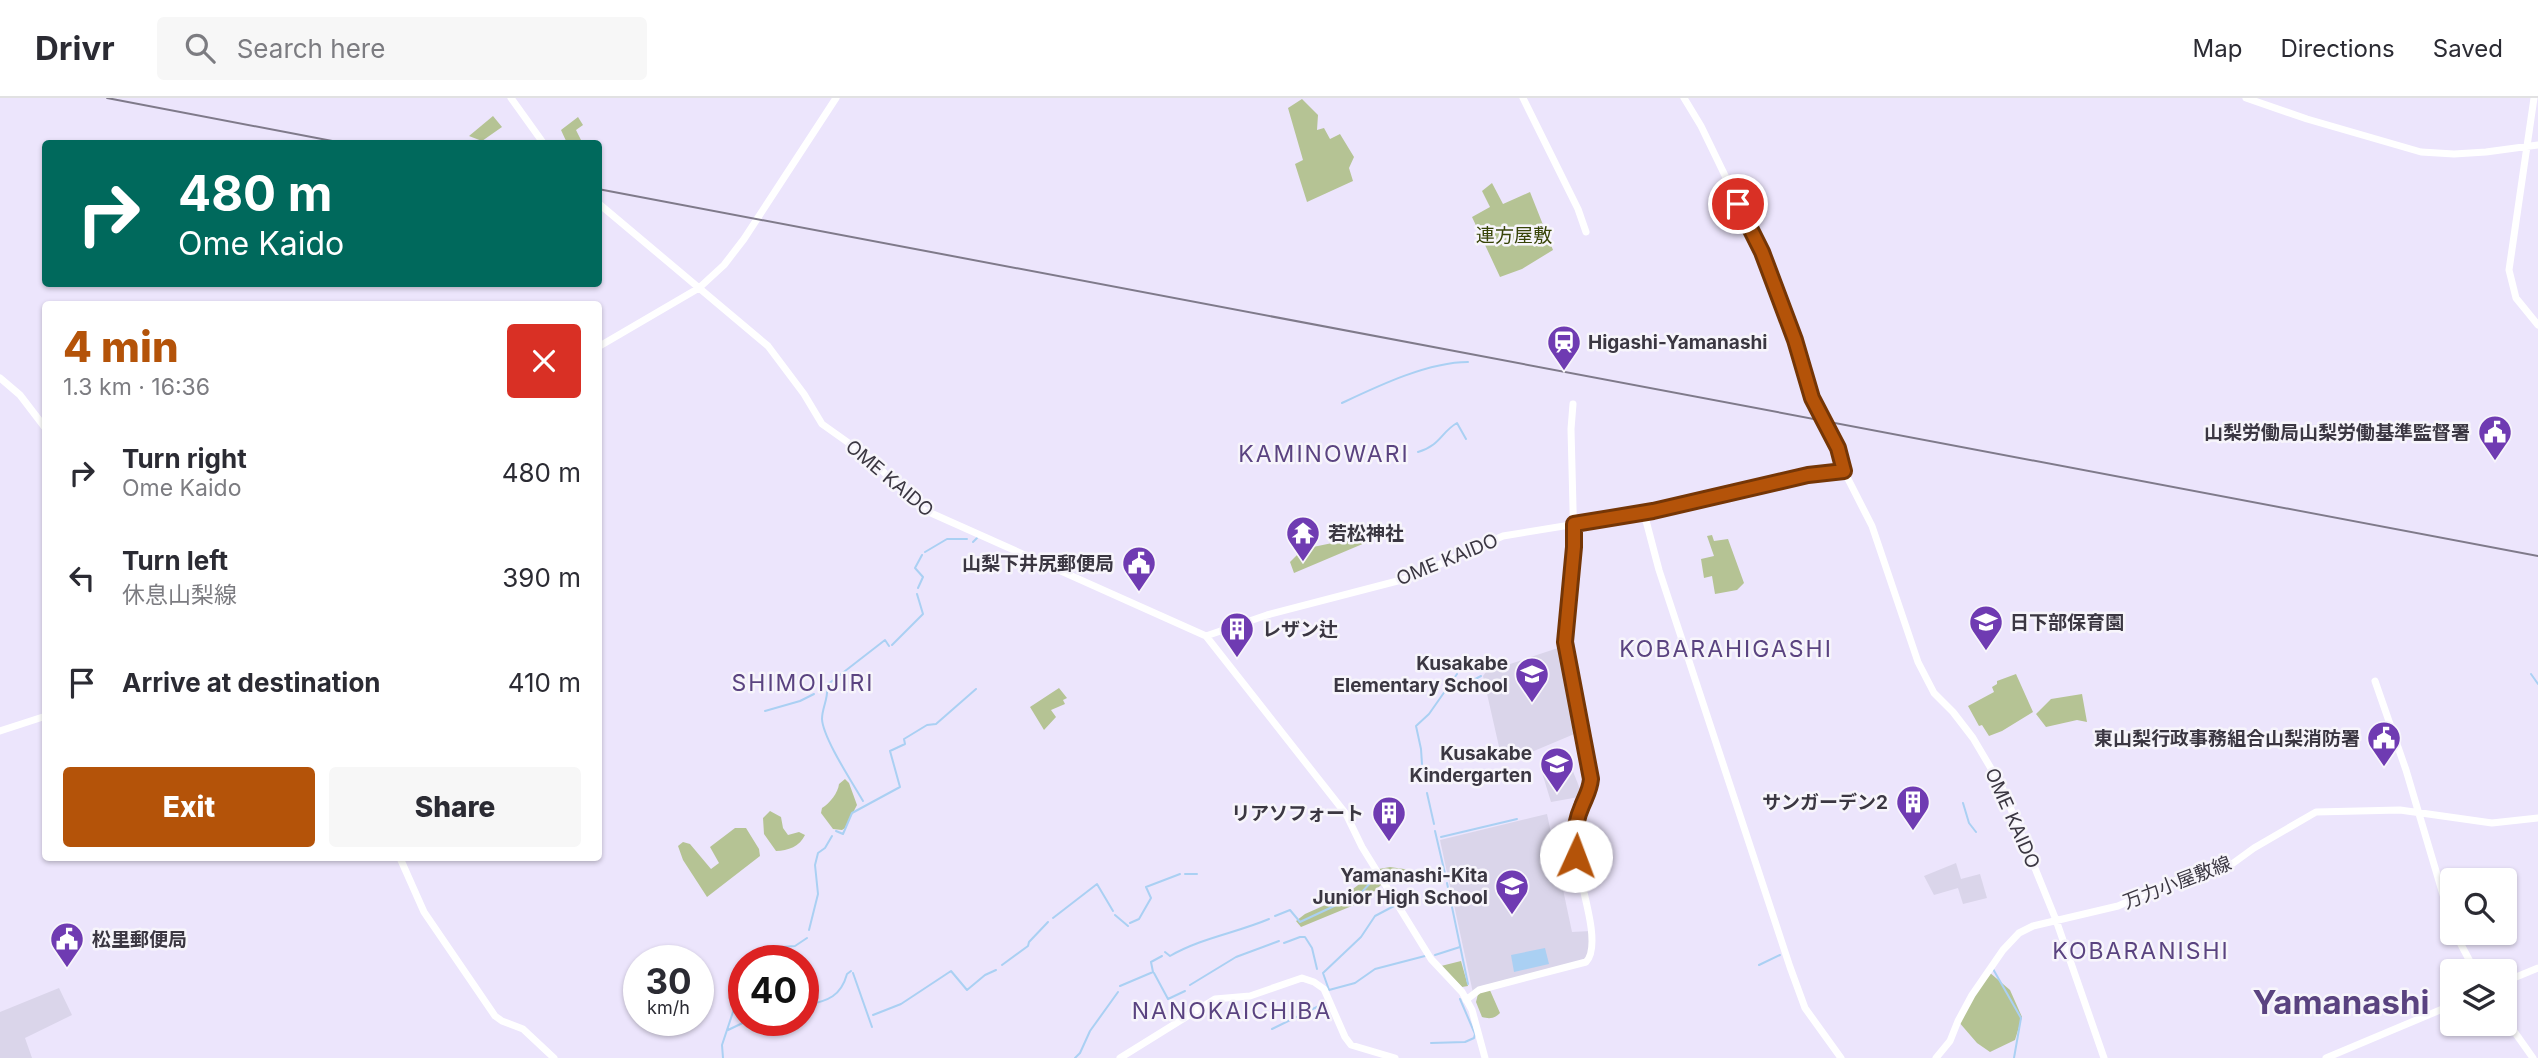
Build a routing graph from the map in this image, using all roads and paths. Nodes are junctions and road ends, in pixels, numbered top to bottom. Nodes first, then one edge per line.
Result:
1 (511, 98) edge
2 (836, 98) edge
3 (1523, 98) edge
4 (1684, 98) edge
5 (2246, 98) edge
6 (2534, 98) edge
7 (541, 140) edge
8 (2538, 145) edge
9 (2526, 148) junction
10 (602, 206) edge
11 (1586, 232) dead end
12 (699, 288) junction
13 (2538, 325) edge
14 (602, 345) edge
15 (0, 378) edge
16 (1573, 404) dead end
17 (42, 424) edge
18 (1844, 471) junction
19 (1644, 513) junction
20 (1574, 524) junction
21 (1206, 636) junction
22 (2375, 681) dead end
23 (42, 717) edge
24 (0, 731) edge
25 (2420, 813) junction
26 (2538, 818) edge
27 (401, 861) edge
28 (2440, 883) edge
29 (2056, 920) junction
30 (2538, 968) edge
31 (2517, 977) edge
32 (1466, 1000) junction
33 (2440, 1010) edge
34 (2517, 1035) edge
35 (554, 1058) edge
36 (1121, 1058) edge
37 (1395, 1058) edge
38 (1486, 1058) edge
39 (1841, 1058) edge
40 (1936, 1058) edge
41 (2104, 1058) edge
42 (2326, 1058) edge
43 (2533, 1058) edge

1 - 7 main road
2 - 12 main road
3 - 11 main road
4 - 18 main road
5 - 9 main road
6 - 9 main road
8 - 9 main road
9 - 13 main road
10 - 12 main road, OME KAIDO
12 - 14 main road
12 - 21 main road, OME KAIDO
15 - 17 main road
16 - 20 main road
18 - 19 main road, OME KAIDO
18 - 29 main road, OME KAIDO
19 - 20 main road, OME KAIDO
19 - 39 main road
20 - 21 main road, OME KAIDO
20 - 32 main road
21 - 32 main road
22 - 25 main road
23 - 24 main road
25 - 26 main road, 万力小屋敷線
25 - 28 main road
25 - 29 main road, 万力小屋敷線
27 - 35 main road
29 - 40 main road, 万力小屋敷線
29 - 41 main road, OME KAIDO
30 - 31 main road
32 - 38 main road
33 - 42 main road
34 - 43 main road
36 - 37 main road

